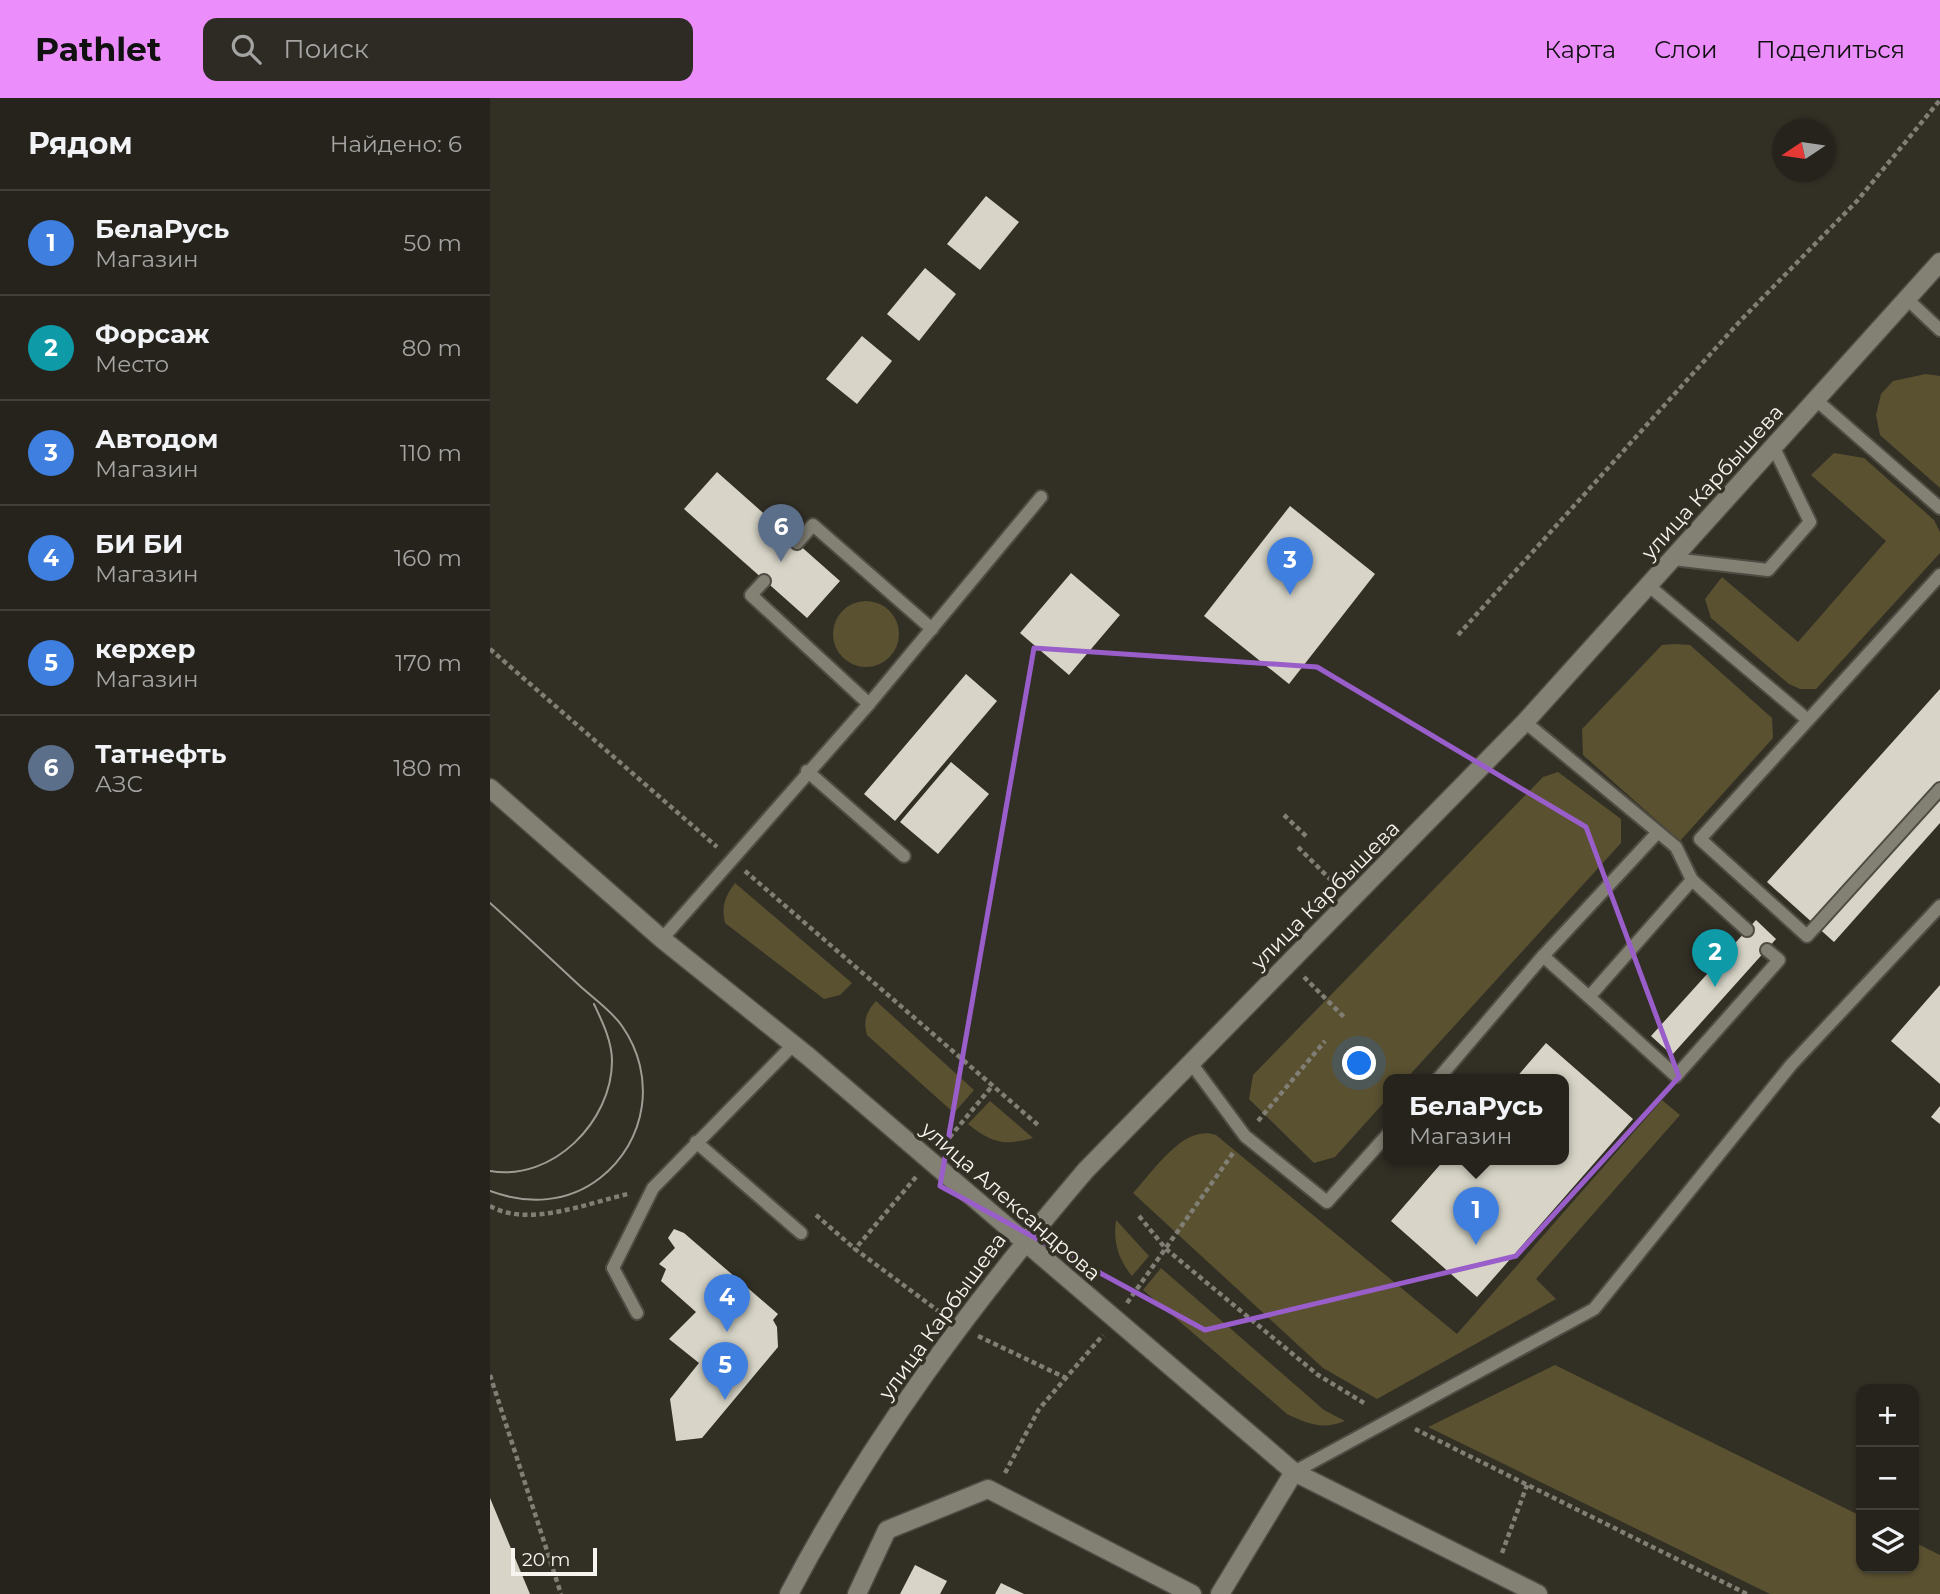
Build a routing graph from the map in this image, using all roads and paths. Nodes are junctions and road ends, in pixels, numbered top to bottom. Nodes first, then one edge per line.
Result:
1 (1940, 100) edge
2 (1940, 262) edge
3 (1907, 299) junction
4 (1940, 330) edge
5 (1815, 399) junction
6 (1773, 446) junction
7 (1041, 498) dead end
8 (1940, 508) edge
9 (797, 544) dead end
10 (1673, 559) junction
11 (1940, 575) edge
12 (764, 581) dead end
13 (1649, 586) junction
14 (932, 629) junction
15 (1458, 635) dead end
16 (490, 649) edge
17 (869, 704) junction
18 (1808, 720) junction
19 (1525, 722) junction
20 (807, 771) junction
21 (490, 788) edge
22 (1940, 789) edge
23 (1284, 815) dead end
24 (1658, 832) junction
25 (1307, 837) dead end
26 (1297, 847) dead end
27 (904, 856) dead end
28 (731, 859) junction
29 (1692, 880) junction
30 (1352, 901) junction
31 (1940, 906) edge
32 (1746, 930) dead end
33 (662, 939) junction
34 (1767, 950) dead end
35 (1543, 956) junction
36 (1290, 963) junction
37 (1589, 997) junction
38 (1345, 1018) dead end
39 (1325, 1041) dead end
40 (794, 1044) junction
41 (1191, 1063) junction
42 (1442, 1074) edge
43 (993, 1085) junction
44 (1038, 1125) dead end
45 (1245, 1136) junction
46 (1383, 1140) edge
47 (695, 1142) junction
48 (930, 1161) junction
49 (653, 1188) junction
50 (490, 1206) edge
51 (1139, 1216) dead end
52 (801, 1233) dead end
53 (1024, 1242) junction
54 (1166, 1249) junction
55 (637, 1313) dead end
56 (1115, 1321) junction
57 (959, 1326) junction
58 (490, 1375) edge
59 (1066, 1378) junction
60 (1364, 1404) dead end
61 (1411, 1427) dead end
62 (1294, 1472) junction
63 (1527, 1485) junction
64 (991, 1491) junction
65 (1495, 1573) junction
66 (561, 1594) edge
67 (789, 1594) edge
68 (857, 1594) edge
69 (1192, 1594) edge
70 (1220, 1594) edge
71 (1538, 1594) edge
72 (1747, 1594) edge

1 - 15 path
2 - 3 street, улица Карбышева
3 - 4 lane
3 - 5 street, улица Карбышева
5 - 6 street, улица Карбышева
5 - 8 lane
6 - 10 street, улица Карбышева
6 - 10 lane
7 - 14 lane
9 - 14 lane
10 - 13 street, улица Карбышева
11 - 18 lane
12 - 17 lane
13 - 18 lane
13 - 19 street, улица Карбышева
14 - 17 lane
16 - 28 path
17 - 20 lane
18 - 22 lane
19 - 24 lane
19 - 30 street, улица Карбышева
20 - 27 lane
20 - 28 lane
21 - 33 street, улица Александрова
23 - 25 path
24 - 29 lane
24 - 35 lane
26 - 30 path
28 - 33 lane
28 - 43 path
29 - 32 lane
29 - 37 lane
30 - 36 street, улица Карбышева
31 - 62 lane
33 - 40 street, улица Александрова
34 - 37 lane
35 - 37 lane
35 - 42 lane
36 - 38 path
36 - 41 street, улица Карбышева
39 - 45 path
40 - 47 lane
40 - 48 street, улица Александрова
41 - 45 lane
41 - 53 street, улица Карбышева
43 - 44 path
43 - 48 path
45 - 46 lane
45 - 54 path
47 - 49 lane
47 - 52 lane
48 - 53 street, улица Александрова
48 - 57 path
49 - 50 path
49 - 55 lane
51 - 54 path
53 - 56 street, улица Александрова
53 - 57 street, улица Карбышева
54 - 56 path
54 - 60 path
56 - 59 path
56 - 62 street, улица Александрова
57 - 59 path
57 - 67 street, улица Карбышева
58 - 66 path
59 - 64 path
61 - 63 path
62 - 65 street, улица Александрова
62 - 70 street
63 - 65 path
63 - 72 path
64 - 68 street
64 - 69 street
65 - 71 street, улица Александрова

